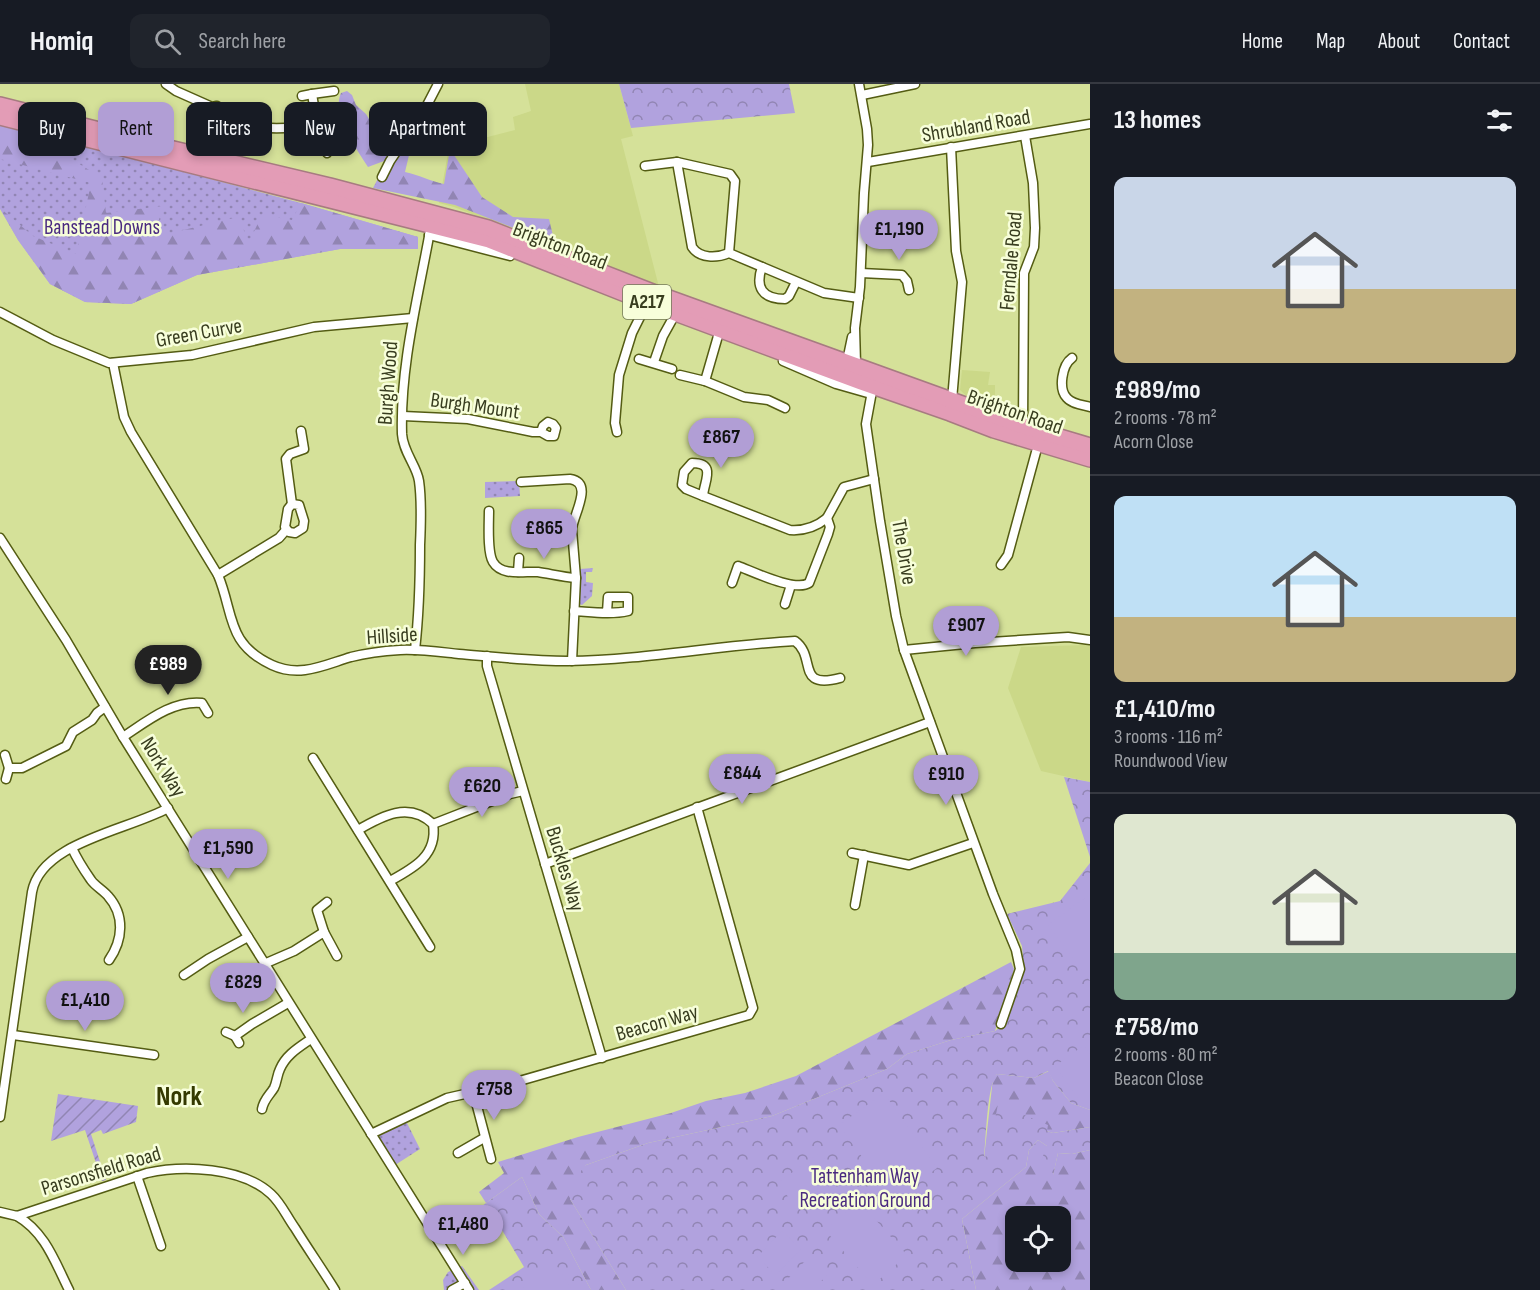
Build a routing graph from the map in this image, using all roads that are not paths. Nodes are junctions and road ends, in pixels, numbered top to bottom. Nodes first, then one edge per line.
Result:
1 (166, 84) edge
2 (438, 84) edge
3 (859, 84) edge
4 (915, 84) edge
5 (334, 91) dead end
6 (312, 94) junction
7 (862, 95) junction
8 (302, 96) dead end
9 (313, 102) edge
10 (0, 105) edge
11 (0, 117) edge
12 (1090, 124) edge
13 (284, 127) edge
14 (1025, 136) junction
15 (951, 147) junction
16 (677, 162) junction
17 (868, 162) junction
18 (645, 166) dead end
19 (382, 177) dead end
20 (430, 230) junction
21 (729, 253) junction
22 (762, 267) junction
23 (861, 273) junction
24 (796, 282) junction
25 (909, 290) dead end
26 (859, 298) junction
27 (645, 307) junction
28 (0, 312) edge
29 (413, 318) junction
30 (674, 318) junction
31 (718, 336) junction
32 (1072, 358) dead end
33 (639, 359) dead end
34 (654, 362) junction
35 (851, 362) junction
36 (113, 363) junction
37 (705, 381) junction
38 (872, 390) junction
39 (951, 406) junction
40 (1090, 407) edge
41 (785, 408) dead end
42 (403, 416) junction
43 (1023, 426) junction
44 (301, 431) dead end
45 (542, 432) dead end
46 (617, 432) dead end
47 (1090, 446) edge
48 (1036, 452) dead end
49 (1090, 459) edge
50 (874, 480) junction
51 (521, 482) dead end
52 (703, 496) dead end
53 (292, 504) junction
54 (489, 510) dead end
55 (827, 518) junction
56 (560, 519) dead end
57 (572, 523) junction
58 (286, 530) junction
59 (0, 538) edge
60 (519, 558) dead end
61 (1001, 565) dead end
62 (518, 572) junction
63 (219, 575) junction
64 (576, 578) junction
65 (732, 583) dead end
66 (795, 586) junction
67 (785, 604) dead end
68 (574, 611) junction
69 (607, 612) dead end
70 (1090, 639) edge
71 (415, 650) junction
72 (904, 650) junction
73 (487, 656) junction
74 (572, 661) junction
75 (840, 678) dead end
76 (105, 707) junction
77 (208, 713) dead end
78 (930, 722) junction
79 (123, 737) junction
80 (5, 755) dead end
81 (313, 758) dead end
82 (9, 768) junction
83 (6, 779) dead end
84 (523, 791) junction
85 (697, 807) junction
86 (168, 808) junction
87 (433, 824) junction
88 (358, 830) junction
89 (974, 843) junction
90 (72, 848) junction
91 (852, 853) dead end
92 (864, 855) junction
93 (545, 864) junction
94 (390, 881) junction
95 (327, 902) dead end
96 (855, 906) dead end
97 (324, 932) junction
98 (248, 937) junction
99 (430, 947) dead end
100 (337, 956) dead end
101 (108, 961) dead end
102 (264, 964) junction
103 (184, 975) dead end
104 (288, 1003) junction
105 (1001, 1024) dead end
106 (226, 1032) dead end
107 (13, 1035) junction
108 (311, 1039) junction
109 (154, 1055) dead end
110 (602, 1058) junction
111 (473, 1091) junction
112 (261, 1102) dead end
113 (0, 1117) edge
114 (371, 1134) junction
115 (484, 1138) junction
116 (458, 1153) dead end
117 (491, 1159) dead end
118 (137, 1176) junction
119 (37, 1209) junction
120 (0, 1212) edge
121 (17, 1216) junction
122 (33, 1227) junction
123 (161, 1246) dead end
124 (467, 1286) edge
125 (69, 1290) edge
126 (335, 1290) edge
127 (452, 1290) edge

1 - 13 street
2 - 19 street
3 - 7 street
4 - 7 street
5 - 6 street
6 - 8 street
6 - 9 street
7 - 17 street
10 - 35 highway, Brighton Road / A217
11 - 20 highway, Brighton Road / A217
12 - 14 street, Shrubland Road
14 - 15 street, Shrubland Road
14 - 43 street, Ferndale Road
15 - 17 street, Shrubland Road
15 - 39 street
16 - 18 street
16 - 21 street
16 - 21 street
17 - 23 street
20 - 27 street, Brighton Road
20 - 29 street, Burgh Wood
20 - 38 highway, Brighton Road / A217
21 - 22 street
22 - 24 street
22 - 24 street
23 - 25 street
23 - 26 street
24 - 26 street
26 - 35 street
27 - 30 street, Brighton Road
27 - 46 street
28 - 36 street, Green Curve
29 - 36 street, Green Curve
29 - 42 street, Burgh Wood
30 - 31 street, Brighton Road
30 - 34 street
31 - 37 street
31 - 38 street, Brighton Road
32 - 40 street
33 - 34 street
34 - 37 street
35 - 39 highway, Brighton Road
36 - 63 street, Hillside
37 - 41 street
38 - 39 highway, Brighton Road / A217
38 - 50 street, The Drive
39 - 43 highway, Brighton Road / A217
39 - 49 highway, Brighton Road / A217
42 - 45 street, Burgh Mount
42 - 71 street, Burgh Wood
43 - 47 highway, Brighton Road / A217
44 - 53 street
48 - 61 street
50 - 55 street
50 - 72 street, The Drive
51 - 57 street
52 - 55 street
53 - 58 street
53 - 58 street
54 - 62 street
55 - 66 street
56 - 57 street
57 - 64 street
58 - 63 street
59 - 76 street, Nork Way
60 - 62 street
62 - 64 street
63 - 71 street, Hillside
64 - 68 street
65 - 66 street
66 - 67 street
68 - 69 street
68 - 74 street
70 - 72 street
71 - 73 street, Hillside
72 - 78 street, The Drive
73 - 74 street, Hillside
73 - 84 street, Buckles Way
74 - 75 street, Hillside
76 - 79 street, Nork Way
76 - 82 street
77 - 79 street
78 - 85 street
78 - 89 street, The Drive
79 - 86 street, Nork Way
80 - 82 street
81 - 88 street
82 - 83 street
84 - 87 street
84 - 93 street, Buckles Way
85 - 93 street
85 - 110 street, Beacon Way
86 - 90 street
86 - 98 street, Nork Way
87 - 88 street
87 - 94 street
88 - 94 street
89 - 92 street
89 - 105 street, The Drive
90 - 101 street
90 - 107 street
91 - 92 street
92 - 96 street
93 - 110 street, Buckles Way
94 - 99 street
95 - 97 street
97 - 100 street
97 - 102 street
98 - 102 street, Nork Way
98 - 103 street
102 - 104 street, Nork Way
104 - 106 street
104 - 108 street, Nork Way
107 - 109 street
107 - 113 street
108 - 112 street
108 - 114 street, Nork Way
110 - 111 street, Beacon Way
111 - 114 street, Beacon Way
111 - 115 street
114 - 124 street, Nork Way
115 - 116 street
115 - 117 street
118 - 119 street, Parsonsfield Road
118 - 123 street
118 - 126 street, Parsonsfield Road
119 - 121 street, Parsonsfield Road
119 - 122 street, Parsonsfield Road
120 - 121 street
121 - 122 street
122 - 125 street
124 - 127 street

